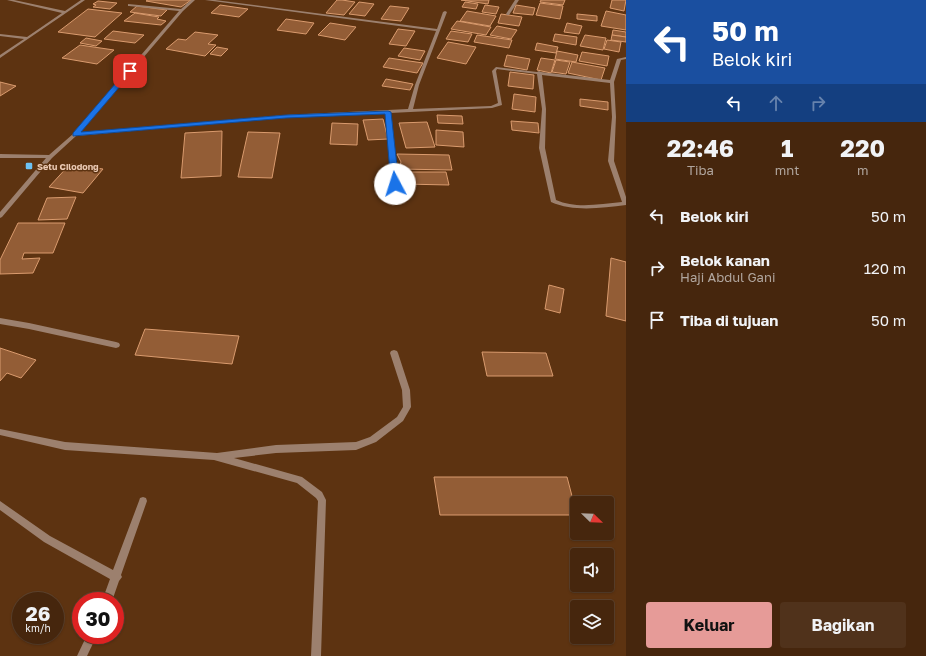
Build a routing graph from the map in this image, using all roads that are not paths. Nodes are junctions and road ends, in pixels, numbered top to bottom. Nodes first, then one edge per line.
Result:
1 (9, 0) edge
2 (83, 0) edge
3 (193, 0) edge
4 (207, 0) edge
5 (517, 0) edge
6 (129, 5) dead end
7 (182, 10) junction
8 (64, 12) junction
9 (446, 12) dead end
10 (508, 14) dead end
11 (437, 30) junction
12 (0, 35) edge
13 (26, 38) junction
14 (0, 57) edge
15 (626, 58) edge
16 (539, 72) junction
17 (612, 82) junction
18 (412, 105) junction
19 (388, 112) junction
20 (75, 135) junction
21 (0, 156) edge
22 (50, 157) junction
23 (395, 184) dead end
24 (626, 203) edge
25 (0, 216) edge
26 (0, 321) edge
27 (116, 346) dead end
28 (394, 353) dead end
29 (0, 432) edge
30 (214, 456) junction
31 (143, 501) dead end
32 (0, 505) edge
33 (117, 577) junction
34 (111, 592) edge
35 (88, 644) edge
36 (82, 656) edge
37 (316, 656) edge

1 - 8 street
2 - 8 street
3 - 7 street
4 - 11 street
5 - 10 street
6 - 7 street
7 - 20 street
8 - 13 street
9 - 11 street
11 - 18 street
12 - 13 street
13 - 14 street
15 - 17 street
16 - 17 street
16 - 18 street
16 - 24 street
17 - 24 street
18 - 19 street
19 - 20 street
19 - 23 street
20 - 22 street
21 - 22 street
22 - 25 street
26 - 27 street
28 - 30 street
29 - 30 street
30 - 37 street
31 - 33 street
32 - 33 street
33 - 34 street
35 - 36 street

